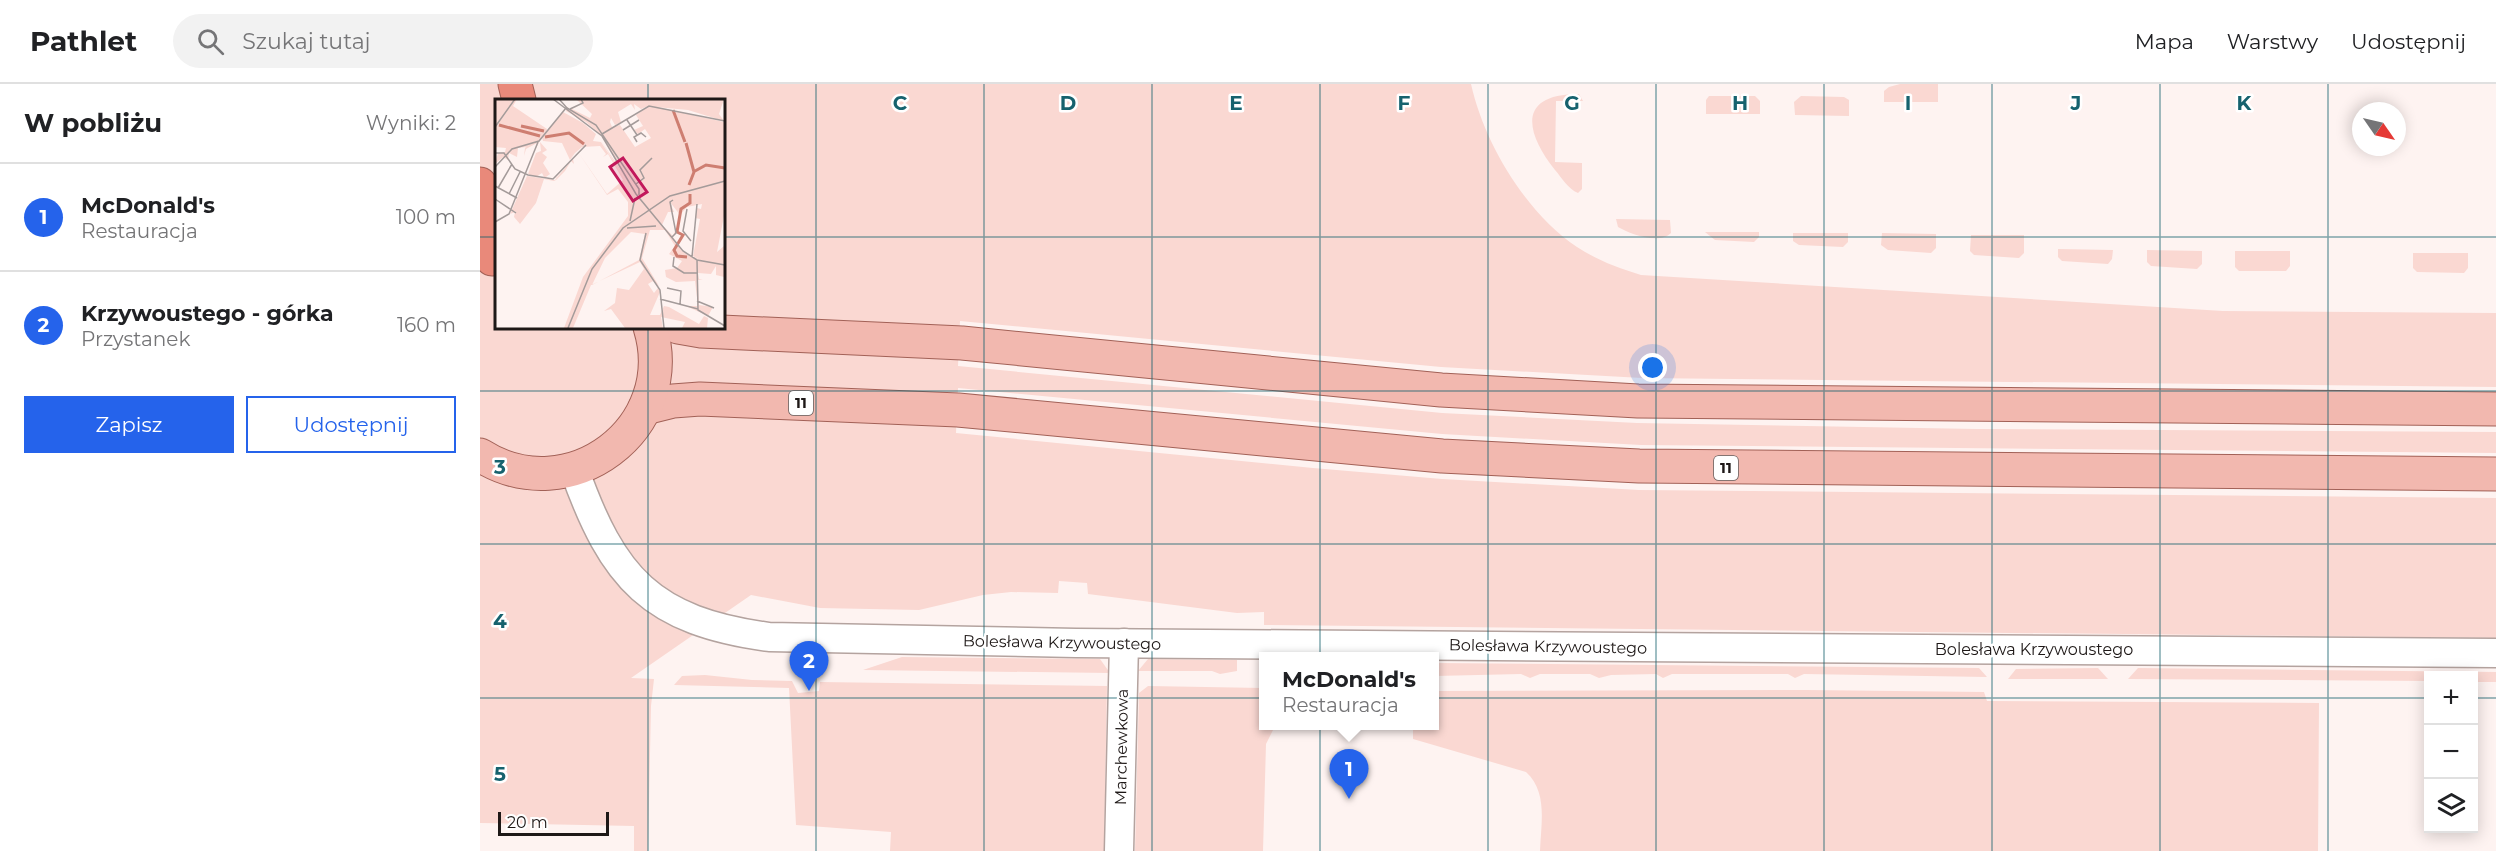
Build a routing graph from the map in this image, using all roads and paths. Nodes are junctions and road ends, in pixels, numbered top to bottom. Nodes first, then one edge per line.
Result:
1 (515, 84) edge
2 (519, 99) edge
3 (480, 184) edge
4 (489, 261) edge
5 (650, 328) edge
6 (684, 328) edge
7 (645, 408) junction
8 (2496, 408) edge
9 (480, 455) edge
10 (574, 469) junction
11 (2496, 474) edge
12 (1124, 643) junction
13 (2496, 653) edge
14 (1119, 851) edge

1 - 2 highway
3 - 4 highway
5 - 7 main road
6 - 8 main road
7 - 10 main road
7 - 11 main road, 11
9 - 10 main road
10 - 12 street, Bolesława Krzywoustego
12 - 13 street, Bolesława Krzywoustego
12 - 14 street, Marchewkowa

